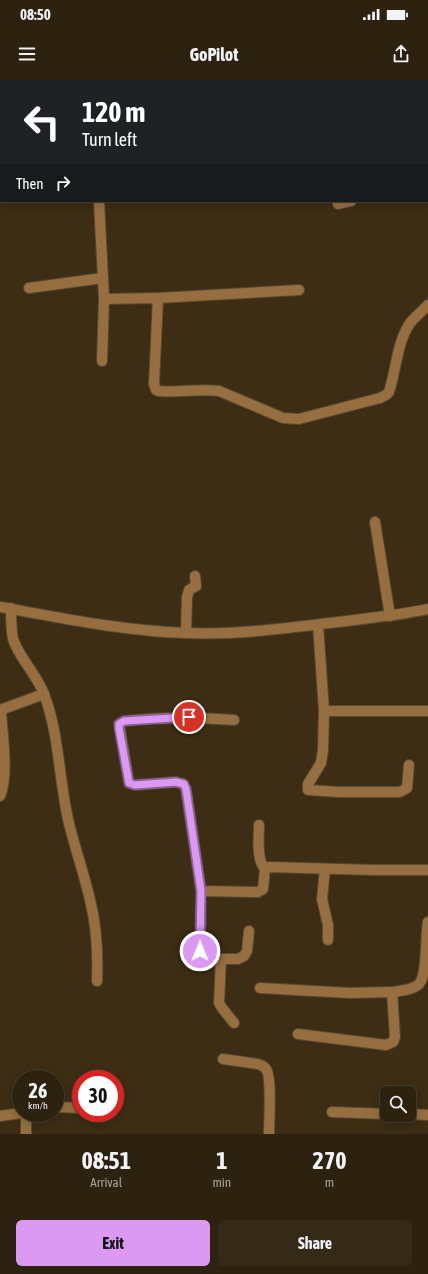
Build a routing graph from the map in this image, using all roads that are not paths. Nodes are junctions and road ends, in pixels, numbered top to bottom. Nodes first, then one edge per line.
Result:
1 (99, 202) edge
2 (347, 202) edge
3 (338, 204) dead end
4 (103, 278) junction
5 (29, 288) dead end
6 (299, 290) dead end
7 (158, 298) junction
8 (104, 299) junction
9 (428, 306) edge
10 (102, 361) dead end
11 (375, 522) dead end
12 (195, 576) dead end
13 (0, 606) edge
14 (11, 608) junction
15 (428, 609) edge
16 (390, 616) junction
17 (318, 625) junction
18 (186, 633) junction
19 (44, 694) junction
20 (0, 710) edge
21 (324, 711) junction
22 (428, 711) edge
23 (234, 720) dead end
24 (409, 765) dead end
25 (0, 796) edge
26 (259, 825) dead end
27 (265, 868) junction
28 (325, 869) junction
29 (428, 870) edge
30 (201, 891) junction
31 (428, 922) edge
32 (248, 931) dead end
33 (328, 940) dead end
34 (221, 958) junction
35 (97, 982) dead end
36 (260, 988) dead end
37 (392, 992) junction
38 (234, 1024) dead end
39 (298, 1034) dead end
40 (223, 1059) dead end
41 (332, 1112) dead end
42 (12, 1114) edge
43 (380, 1114) edge
44 (416, 1114) edge
45 (428, 1115) edge
46 (0, 1116) edge
47 (26, 1122) edge
48 (26, 1134) edge
49 (269, 1134) edge

1 - 4 street
2 - 3 street
4 - 5 street
4 - 8 street
6 - 7 street
7 - 8 street
7 - 9 street
8 - 10 street
11 - 16 street
12 - 18 street
13 - 14 street
14 - 18 street
14 - 19 street
15 - 16 street
16 - 17 street
17 - 18 street
17 - 21 street
19 - 20 street
19 - 35 street
20 - 25 street
21 - 22 street
21 - 24 street
23 - 30 street
26 - 27 street
27 - 28 street
27 - 30 street
28 - 29 street
28 - 33 street
30 - 34 street
31 - 37 street
32 - 34 street
34 - 38 street
36 - 37 street
37 - 39 street
40 - 49 street
41 - 43 street
42 - 46 street
44 - 45 street
47 - 48 street

